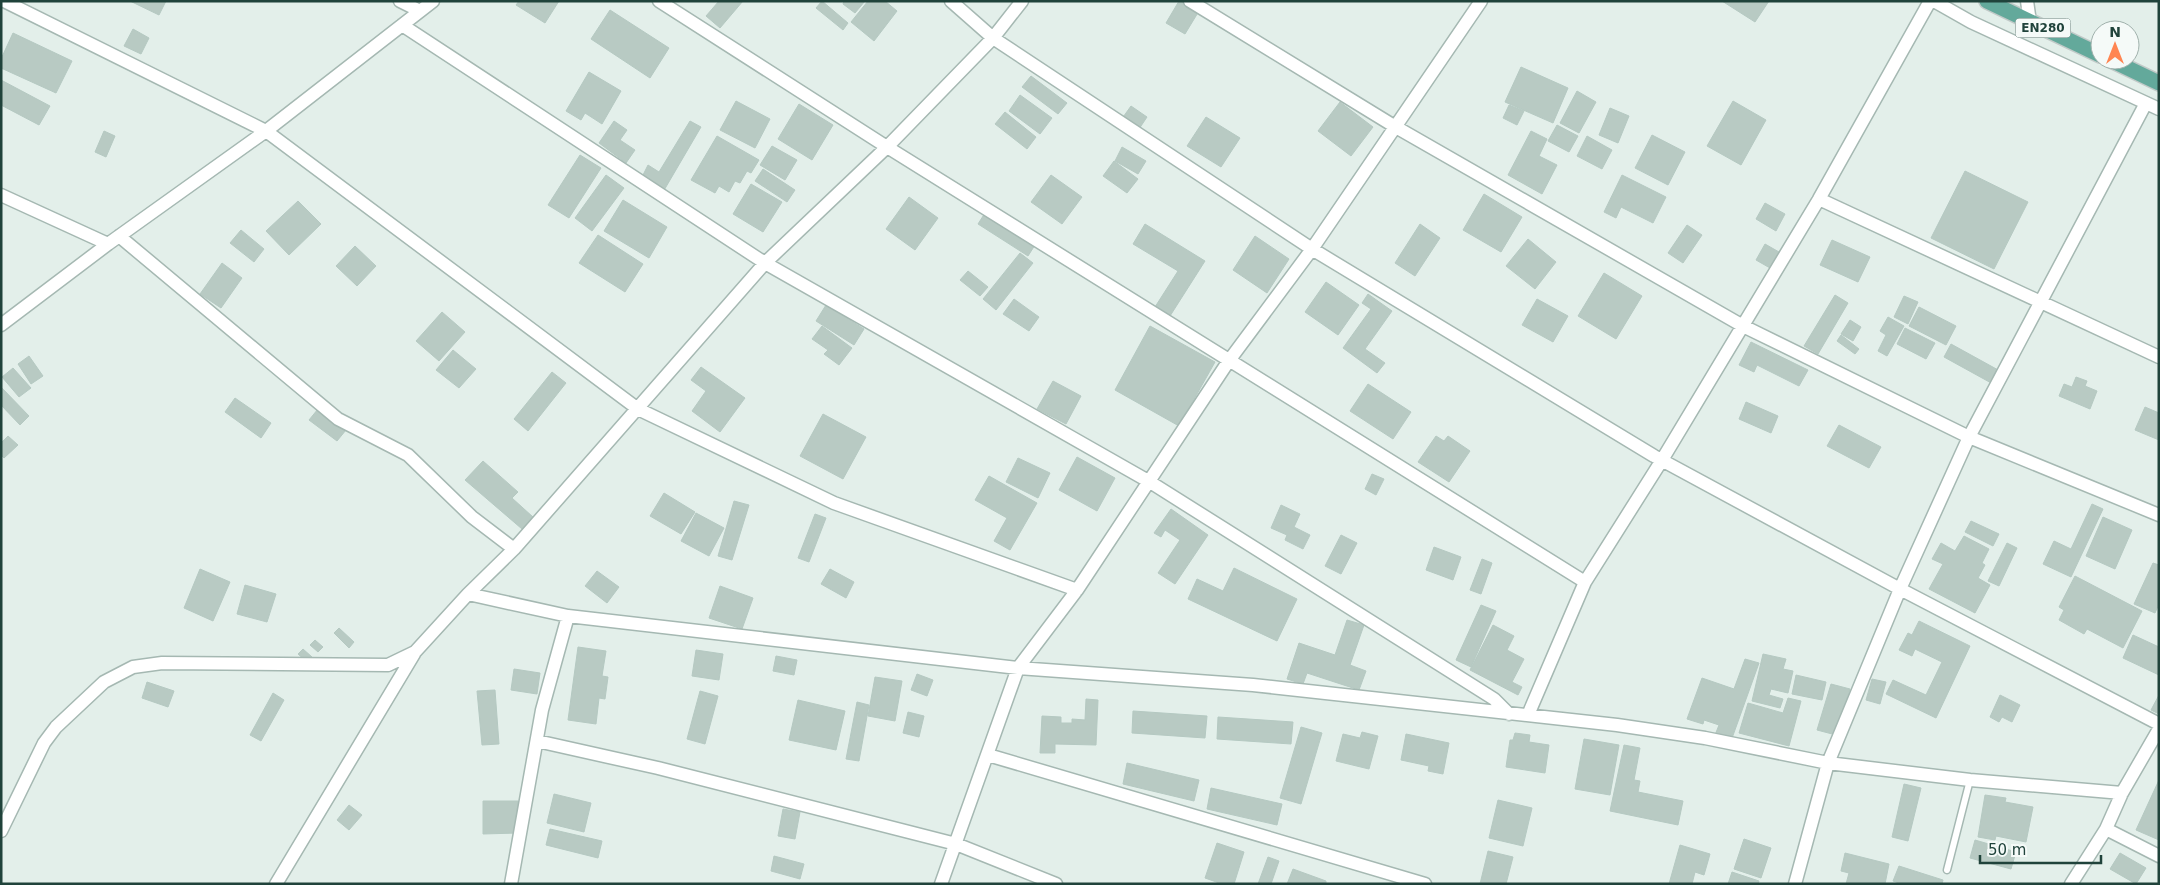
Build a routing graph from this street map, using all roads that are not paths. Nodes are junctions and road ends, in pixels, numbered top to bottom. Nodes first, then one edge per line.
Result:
1 (4, 1) edge
2 (400, 1) edge
3 (433, 1) edge
4 (659, 1) edge
5 (951, 1) edge
6 (1022, 1) edge
7 (1190, 1) edge
8 (1481, 1) edge
9 (1930, 1) edge
10 (1934, 1) edge
11 (1987, 1) edge
12 (2027, 1) edge
13 (420, 11) junction
14 (2030, 22) junction
15 (402, 24) junction
16 (993, 38) junction
17 (2090, 50) edge
18 (2131, 70) edge
19 (2159, 83) edge
20 (2146, 102) junction
21 (2159, 109) edge
22 (1394, 126) junction
23 (266, 131) junction
24 (887, 147) junction
25 (1, 195) edge
26 (1819, 199) junction
27 (119, 236) junction
28 (108, 244) junction
29 (1312, 249) junction
30 (765, 263) junction
31 (2039, 301) junction
32 (1, 325) edge
33 (1743, 326) junction
34 (2159, 357) edge
35 (1228, 362) junction
36 (638, 409) junction
37 (1968, 437) junction
38 (1662, 460) junction
39 (1150, 482) junction
40 (2159, 515) edge
41 (514, 549) junction
42 (1585, 582) junction
43 (1900, 589) junction
44 (1077, 590) junction
45 (468, 594) junction
46 (568, 616) junction
47 (415, 652) junction
48 (1018, 668) junction
49 (1509, 714) junction
50 (1528, 715) junction
51 (2159, 724) edge
52 (2159, 729) edge
53 (537, 741) junction
54 (988, 755) junction
55 (1828, 763) junction
56 (1970, 780) junction
57 (2122, 793) junction
58 (2106, 829) junction
59 (1, 831) edge
60 (956, 844) junction
61 (2159, 856) edge
62 (1947, 870) dead end
63 (276, 884) edge
64 (512, 884) edge
65 (941, 884) edge
66 (1056, 884) edge
67 (1425, 884) edge
68 (1795, 884) edge
69 (2071, 884) edge

1 - 23 street
2 - 13 street
3 - 13 street
4 - 24 street
5 - 16 street
6 - 16 street
7 - 22 street
8 - 22 street
9 - 26 street
10 - 20 street
11 - 14 main road, EN280
12 - 14 street
13 - 15 street
14 - 17 main road, EN280
15 - 23 street
15 - 30 street
16 - 24 street
16 - 29 street
18 - 19 main road
20 - 21 street
20 - 31 street
22 - 29 street
22 - 33 street
23 - 27 street
23 - 36 street
24 - 30 street
24 - 35 street
25 - 28 street
26 - 31 street
26 - 33 street
27 - 28 street
27 - 41 street
28 - 32 street
29 - 35 street
29 - 38 street
30 - 36 street
30 - 39 street
31 - 34 street
31 - 37 street
33 - 37 street
33 - 38 street
35 - 39 street
35 - 42 street
36 - 41 street
36 - 44 street
37 - 40 street
37 - 43 street
38 - 42 street
38 - 43 street
39 - 44 street
39 - 49 street
41 - 45 street
42 - 50 street
43 - 51 street
43 - 55 street
44 - 48 street
45 - 46 street
45 - 47 street
46 - 48 street
46 - 53 street
47 - 59 street
47 - 63 street
48 - 49 street
48 - 54 street
49 - 50 street
50 - 55 street
52 - 57 street
53 - 60 street
53 - 64 street
54 - 60 street
54 - 67 street
55 - 56 street
55 - 68 street
56 - 57 street
56 - 62 lane
57 - 58 street
58 - 61 street
58 - 69 street
60 - 65 street
60 - 66 street

